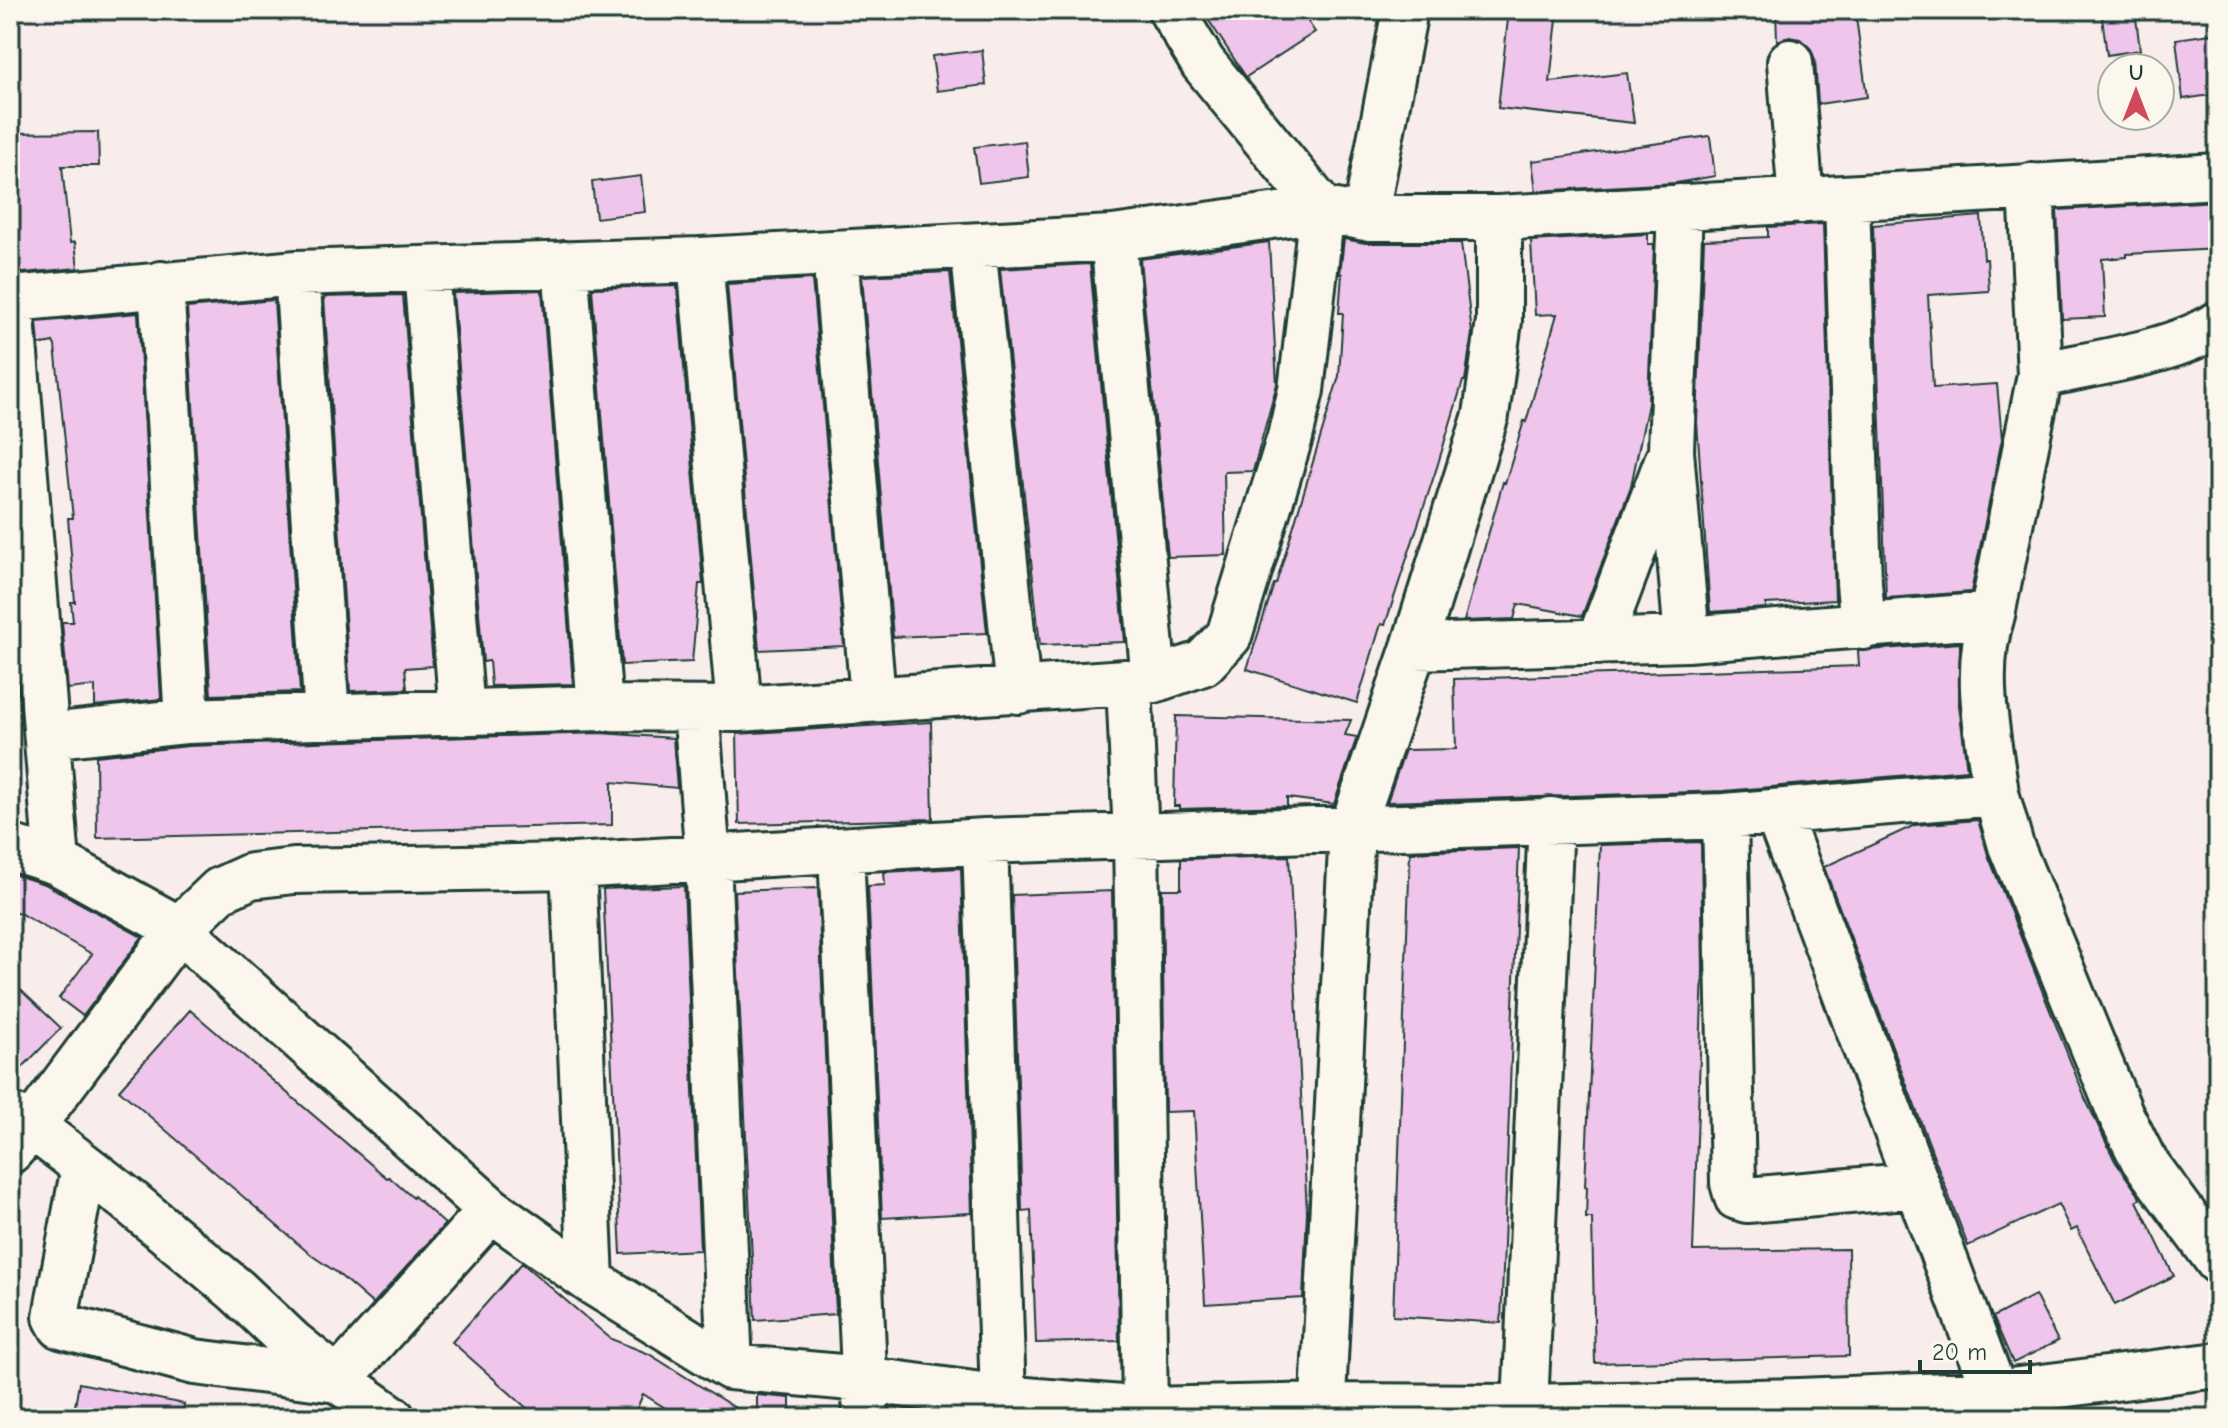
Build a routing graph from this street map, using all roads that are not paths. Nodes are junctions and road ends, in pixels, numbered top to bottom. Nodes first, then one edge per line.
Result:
1 (1171, 10) edge
2 (1405, 10) edge
3 (1790, 62) dead end
4 (2218, 176) edge
5 (2031, 186) junction
6 (1847, 199) junction
7 (1801, 201) junction
8 (1680, 207) junction
9 (1322, 209) junction
10 (1365, 218) junction
11 (1499, 218) junction
12 (1113, 238) junction
13 (973, 246) junction
14 (835, 254) junction
15 (700, 260) junction
16 (565, 264) junction
17 (426, 270) junction
18 (297, 273) junction
19 (161, 284) junction
20 (11, 296) edge
21 (2218, 324) edge
22 (2040, 375) junction
23 (1671, 451) junction
24 (1992, 615) junction
25 (1863, 627) junction
26 (1687, 639) junction
27 (1599, 642) junction
28 (1414, 647) junction
29 (1142, 682) junction
30 (1018, 691) junction
31 (873, 698) junction
32 (600, 708) junction
33 (696, 709) junction
34 (739, 709) junction
35 (462, 713) junction
36 (327, 717) junction
37 (187, 721) junction
38 (48, 736) junction
39 (1996, 793) junction
40 (1777, 812) junction
41 (1725, 816) junction
42 (1551, 820) junction
43 (1352, 829) junction
44 (1136, 837) junction
45 (985, 841) junction
46 (10, 847) edge
47 (841, 851) junction
48 (708, 859) junction
49 (57, 862) junction
50 (573, 866) junction
51 (179, 929) junction
52 (17, 1131) edge
53 (84, 1167) junction
54 (1917, 1185) junction
55 (491, 1210) junction
56 (2218, 1261) edge
57 (591, 1281) junction
58 (2218, 1365) edge
59 (730, 1367) junction
60 (338, 1380) junction
61 (1995, 1393) junction
62 (1003, 1398) junction
63 (865, 1399) edge
64 (1525, 1407) junction
65 (1145, 1410) junction
66 (1800, 1410) edge
67 (1322, 1412) edge
68 (392, 1418) edge

1 - 9 street
2 - 10 street
3 - 7 street
4 - 5 street
5 - 6 street
5 - 22 street
6 - 7 street
6 - 25 street
7 - 8 street
8 - 11 street
8 - 23 street
9 - 10 street
9 - 12 street
9 - 29 street
10 - 11 street
11 - 28 street
12 - 13 street
12 - 29 street
13 - 14 street
13 - 30 street
14 - 15 street
14 - 31 street
15 - 16 street
15 - 34 street
16 - 17 street
16 - 32 street
17 - 18 street
17 - 35 street
18 - 19 street
18 - 36 street
19 - 20 street
19 - 37 street
20 - 38 street
21 - 22 street
22 - 24 street
23 - 26 street
23 - 27 street
24 - 25 street
24 - 39 street
25 - 26 street
26 - 27 street
27 - 28 street
28 - 43 street
29 - 30 street
29 - 44 street
30 - 31 street
31 - 34 street
32 - 33 street
32 - 35 street
33 - 34 street
33 - 48 street
35 - 36 street
36 - 37 street
37 - 38 street
38 - 49 street
39 - 40 street
39 - 56 street
40 - 41 street
40 - 54 street
41 - 42 street
41 - 54 street
42 - 43 street
42 - 64 street
43 - 44 street
43 - 67 street
44 - 45 street
44 - 65 street
45 - 47 street
45 - 62 street
46 - 49 street
47 - 48 street
47 - 63 street
48 - 50 street
48 - 59 street
49 - 51 street
50 - 51 street
50 - 57 street
51 - 52 street
51 - 55 street
52 - 53 street
53 - 60 street
53 - 60 street
54 - 61 street
55 - 57 street
55 - 60 street
57 - 59 street
58 - 61 street
59 - 63 street
60 - 68 street
61 - 66 street
62 - 63 street
62 - 65 street
64 - 66 street
64 - 67 street
65 - 67 street

